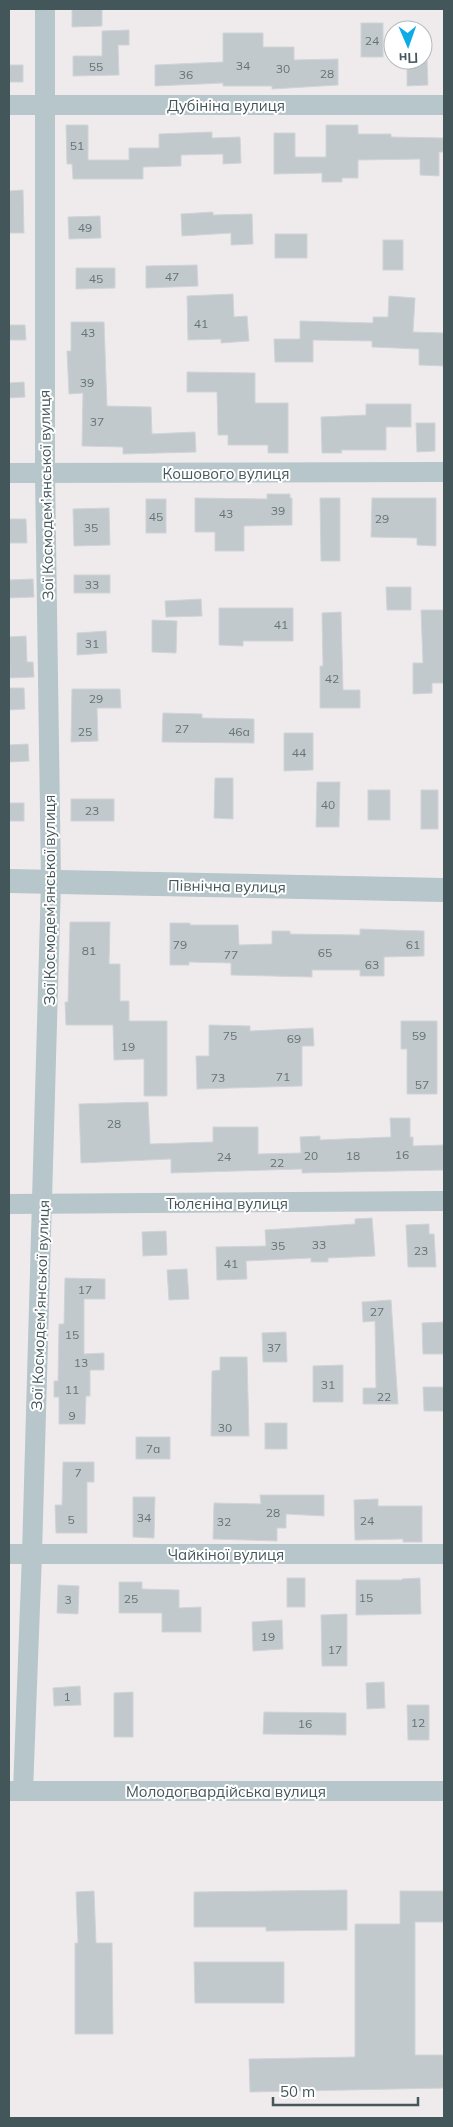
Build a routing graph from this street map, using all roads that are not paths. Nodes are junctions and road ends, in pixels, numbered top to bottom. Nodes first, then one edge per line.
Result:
1 (45, 9) edge
2 (45, 104) junction
3 (444, 104) edge
4 (9, 105) edge
5 (444, 472) edge
6 (9, 473) edge
7 (45, 473) junction
8 (9, 882) edge
9 (51, 882) junction
10 (444, 890) edge
11 (444, 1201) edge
12 (43, 1203) junction
13 (9, 1204) edge
14 (9, 1554) edge
15 (32, 1554) junction
16 (444, 1554) edge
17 (16, 1791) edge
18 (444, 1791) edge

1 - 2 street, Зої Космодем’янської вулиця
2 - 3 street, Дубініна вулиця
2 - 4 street, Дубініна вулиця
2 - 7 street, Зої Космодем’янської вулиця
5 - 7 street, Кошового вулиця
6 - 7 street, Кошового вулиця
7 - 9 street, Зої Космодем’янської вулиця
8 - 9 street, Північна вулиця
9 - 10 street, Північна вулиця
9 - 12 street, Зої Космодем’янської вулиця
11 - 12 street, Тюлєніна вулиця
12 - 13 street, Тюлєніна вулиця
12 - 15 street, Зої Космодем’янської вулиця
14 - 15 street, Чайкіної вулиця
15 - 16 street, Чайкіної вулиця
15 - 17 street, Зої Космодем’янської вулиця
17 - 18 street, Молодогвардійська вулиця

